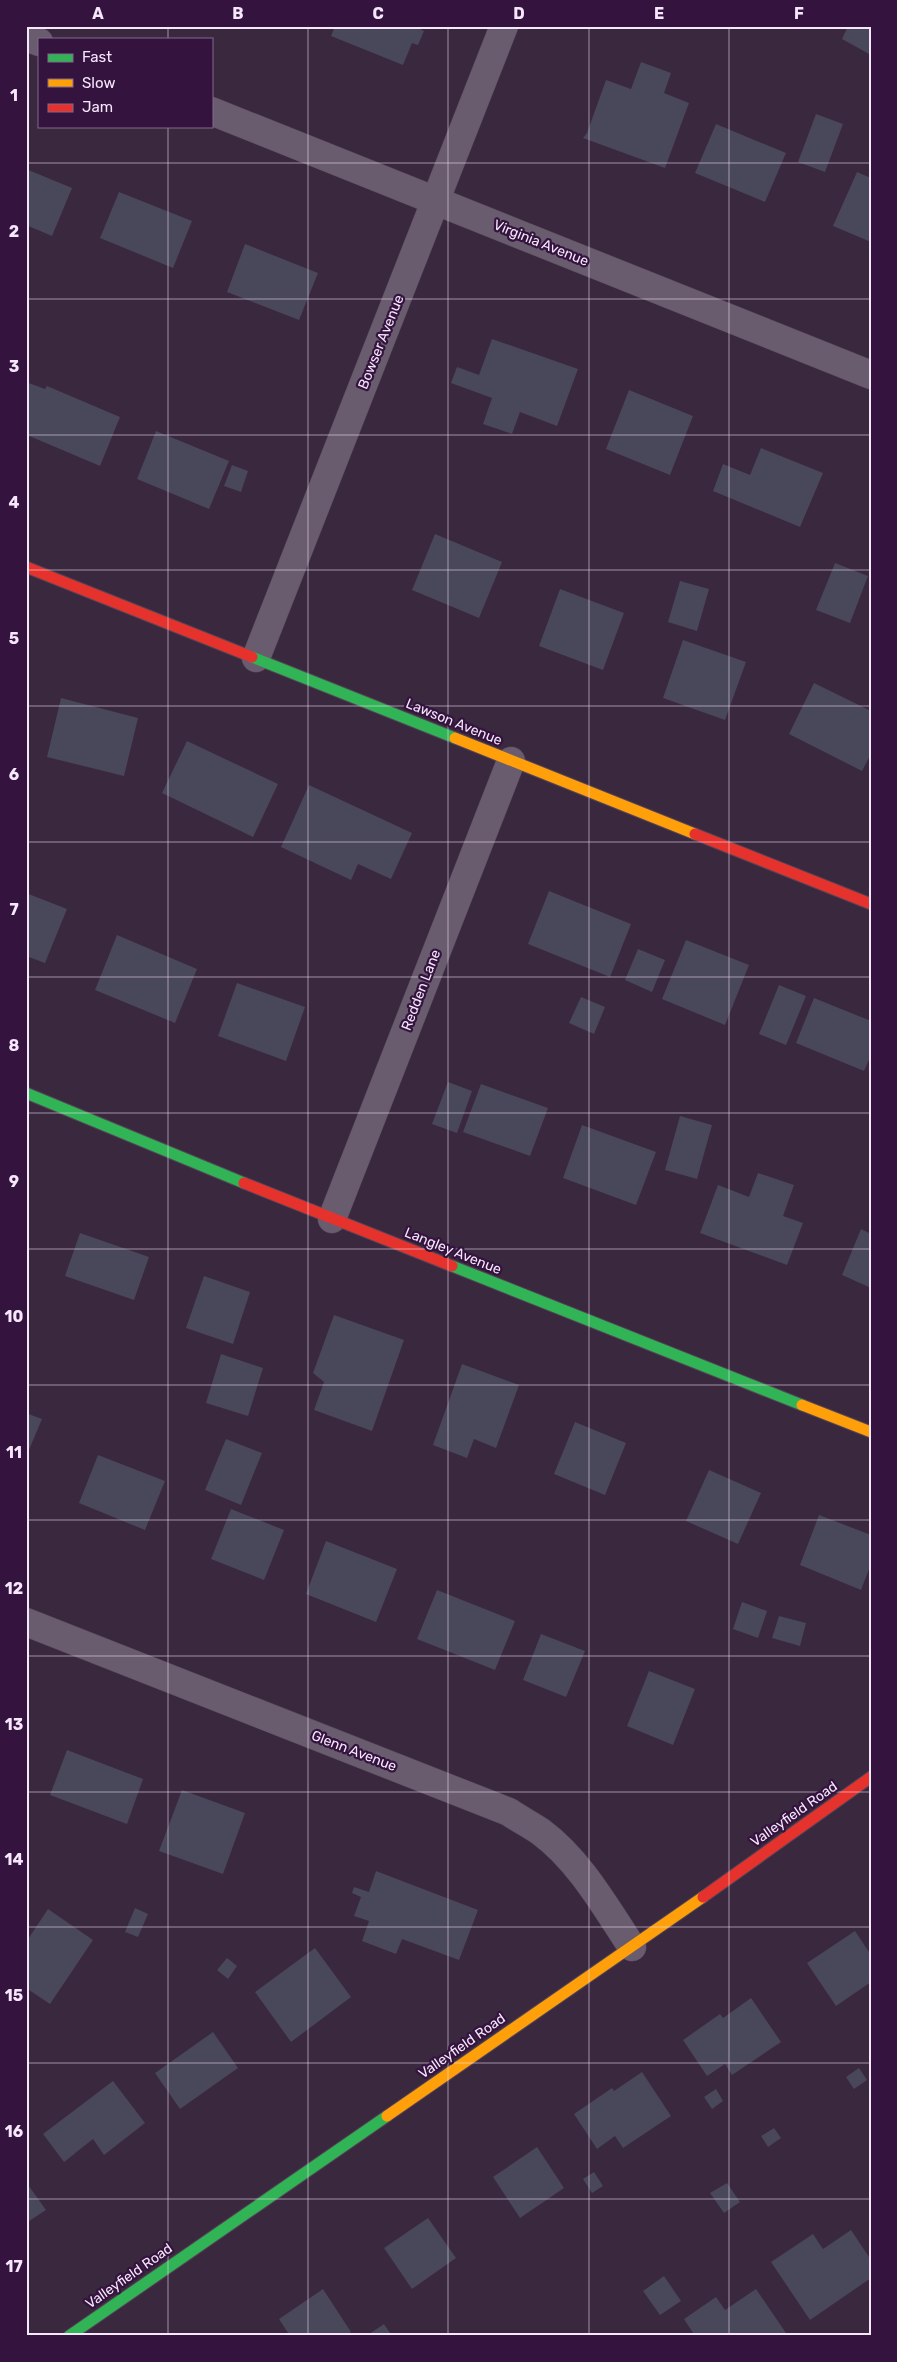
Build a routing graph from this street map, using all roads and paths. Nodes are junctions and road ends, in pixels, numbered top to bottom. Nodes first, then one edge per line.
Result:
1 (504, 26) edge
2 (26, 37) edge
3 (38, 42) edge
4 (212, 111) edge
5 (437, 201) junction
6 (871, 375) edge
7 (26, 567) edge
8 (256, 658) junction
9 (511, 761) junction
10 (871, 904) edge
11 (26, 1093) edge
12 (332, 1219) junction
13 (871, 1432) edge
14 (27, 1624) edge
15 (871, 1777) edge
16 (632, 1948) junction
17 (69, 2336) edge

1 - 5 street, Bowser Avenue
2 - 3 street
4 - 5 street, Virginia Avenue
5 - 6 street, Virginia Avenue
5 - 8 street, Bowser Avenue
7 - 8 street, Lawson Avenue
8 - 9 street, Lawson Avenue
9 - 10 street, Lawson Avenue
9 - 12 street, Redden Lane
11 - 12 street, Langley Avenue
12 - 13 street, Langley Avenue
14 - 16 street, Glenn Avenue
15 - 16 street, Valleyfield Road
16 - 17 street, Valleyfield Road

